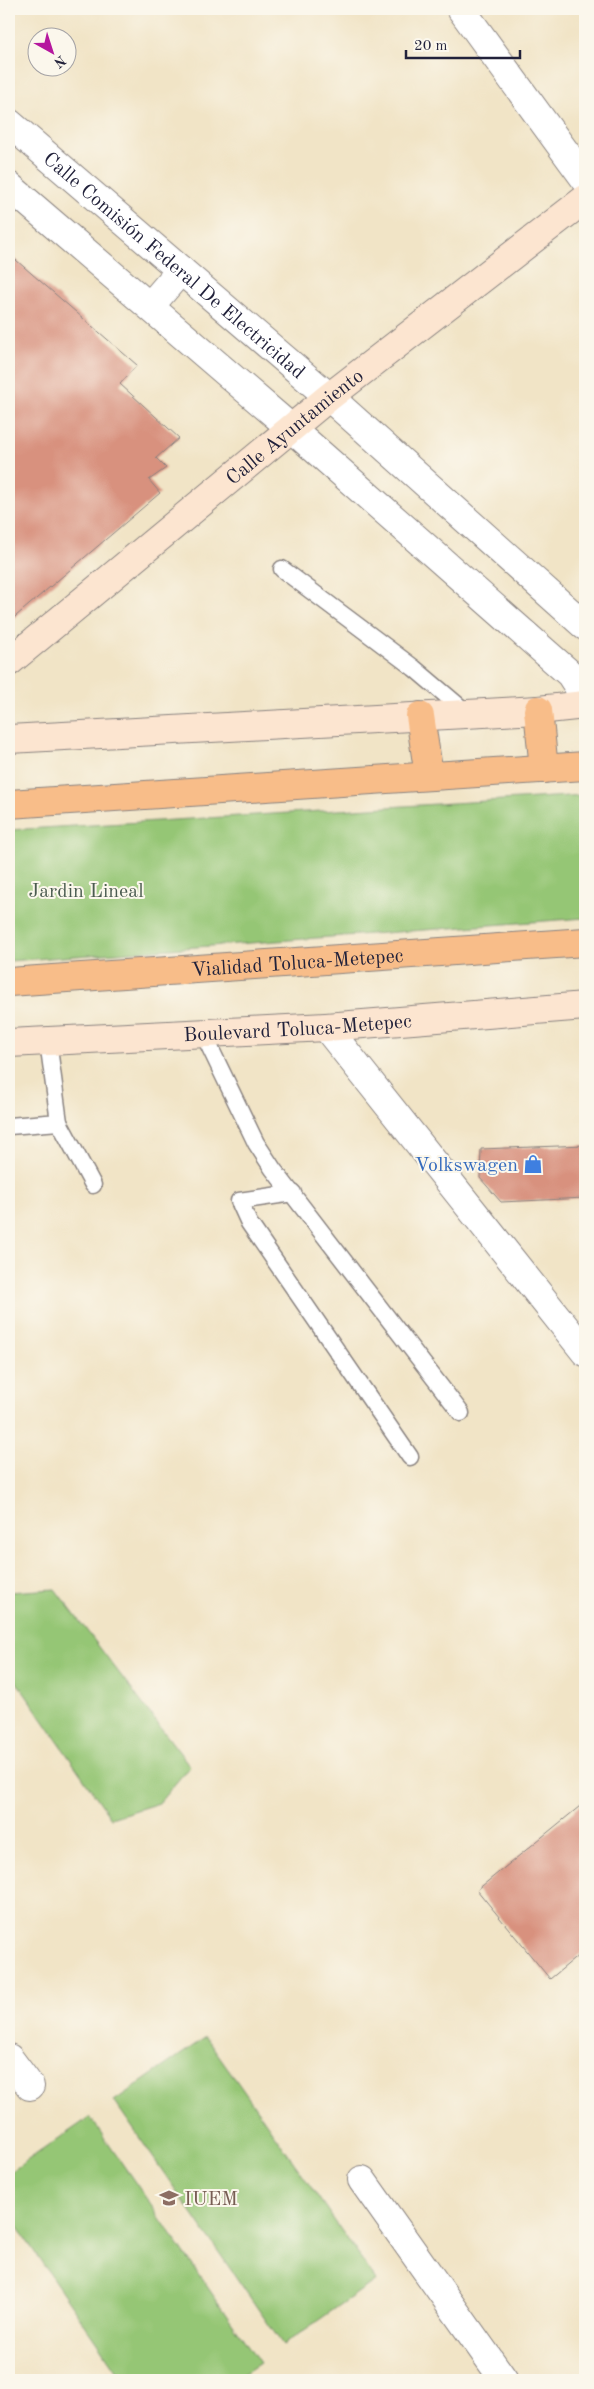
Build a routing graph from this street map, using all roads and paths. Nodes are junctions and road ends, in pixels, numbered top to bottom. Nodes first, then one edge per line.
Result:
1 (461, 9) edge
2 (9, 123) edge
3 (585, 178) edge
4 (9, 186) edge
5 (585, 199) edge
6 (181, 270) junction
7 (150, 306) junction
8 (329, 397) junction
9 (292, 429) junction
10 (282, 569) dead end
11 (585, 626) edge
12 (9, 662) edge
13 (584, 705) edge
14 (538, 710) junction
15 (467, 713) junction
16 (420, 716) junction
17 (9, 739) edge
18 (585, 766) edge
19 (544, 769) junction
20 (429, 776) junction
21 (9, 804) edge
22 (585, 942) edge
23 (9, 982) edge
24 (585, 1006) edge
25 (326, 1027) junction
26 (203, 1033) junction
27 (48, 1041) junction
28 (9, 1043) edge
29 (60, 1122) junction
30 (9, 1126) edge
31 (94, 1185) dead end
32 (293, 1193) junction
33 (585, 1352) edge
34 (461, 1413) dead end
35 (410, 1457) dead end
36 (9, 2058) edge
37 (30, 2086) dead end
38 (362, 2180) dead end
39 (504, 2380) edge

1 - 3 street
2 - 6 street, Calle Comisión Federal De Electricidad
4 - 7 street
5 - 8 main road, Calle Ayuntamiento
6 - 7 street
6 - 8 street, Calle Comisión Federal De Electricidad
7 - 9 street
8 - 9 main road, Calle Ayuntamiento
8 - 11 street, Calle Comisión Federal De Electricidad
9 - 12 main road, Calle Ayuntamiento
9 - 13 street
10 - 15 lane
13 - 14 main road
14 - 15 main road
14 - 19 highway
15 - 16 main road
16 - 17 main road
16 - 20 highway
18 - 19 highway
19 - 20 highway
20 - 21 highway
22 - 23 highway, Vialidad Toluca-Metepec
24 - 25 main road, Boulevard Toluca-Metepec
25 - 26 main road, Boulevard Toluca-Metepec
25 - 33 street
26 - 27 main road, Boulevard Toluca-Metepec
26 - 32 lane
27 - 28 main road, Boulevard Toluca-Metepec
27 - 29 lane
29 - 30 lane
29 - 31 lane
32 - 34 lane
32 - 35 lane
36 - 37 street
38 - 39 street

